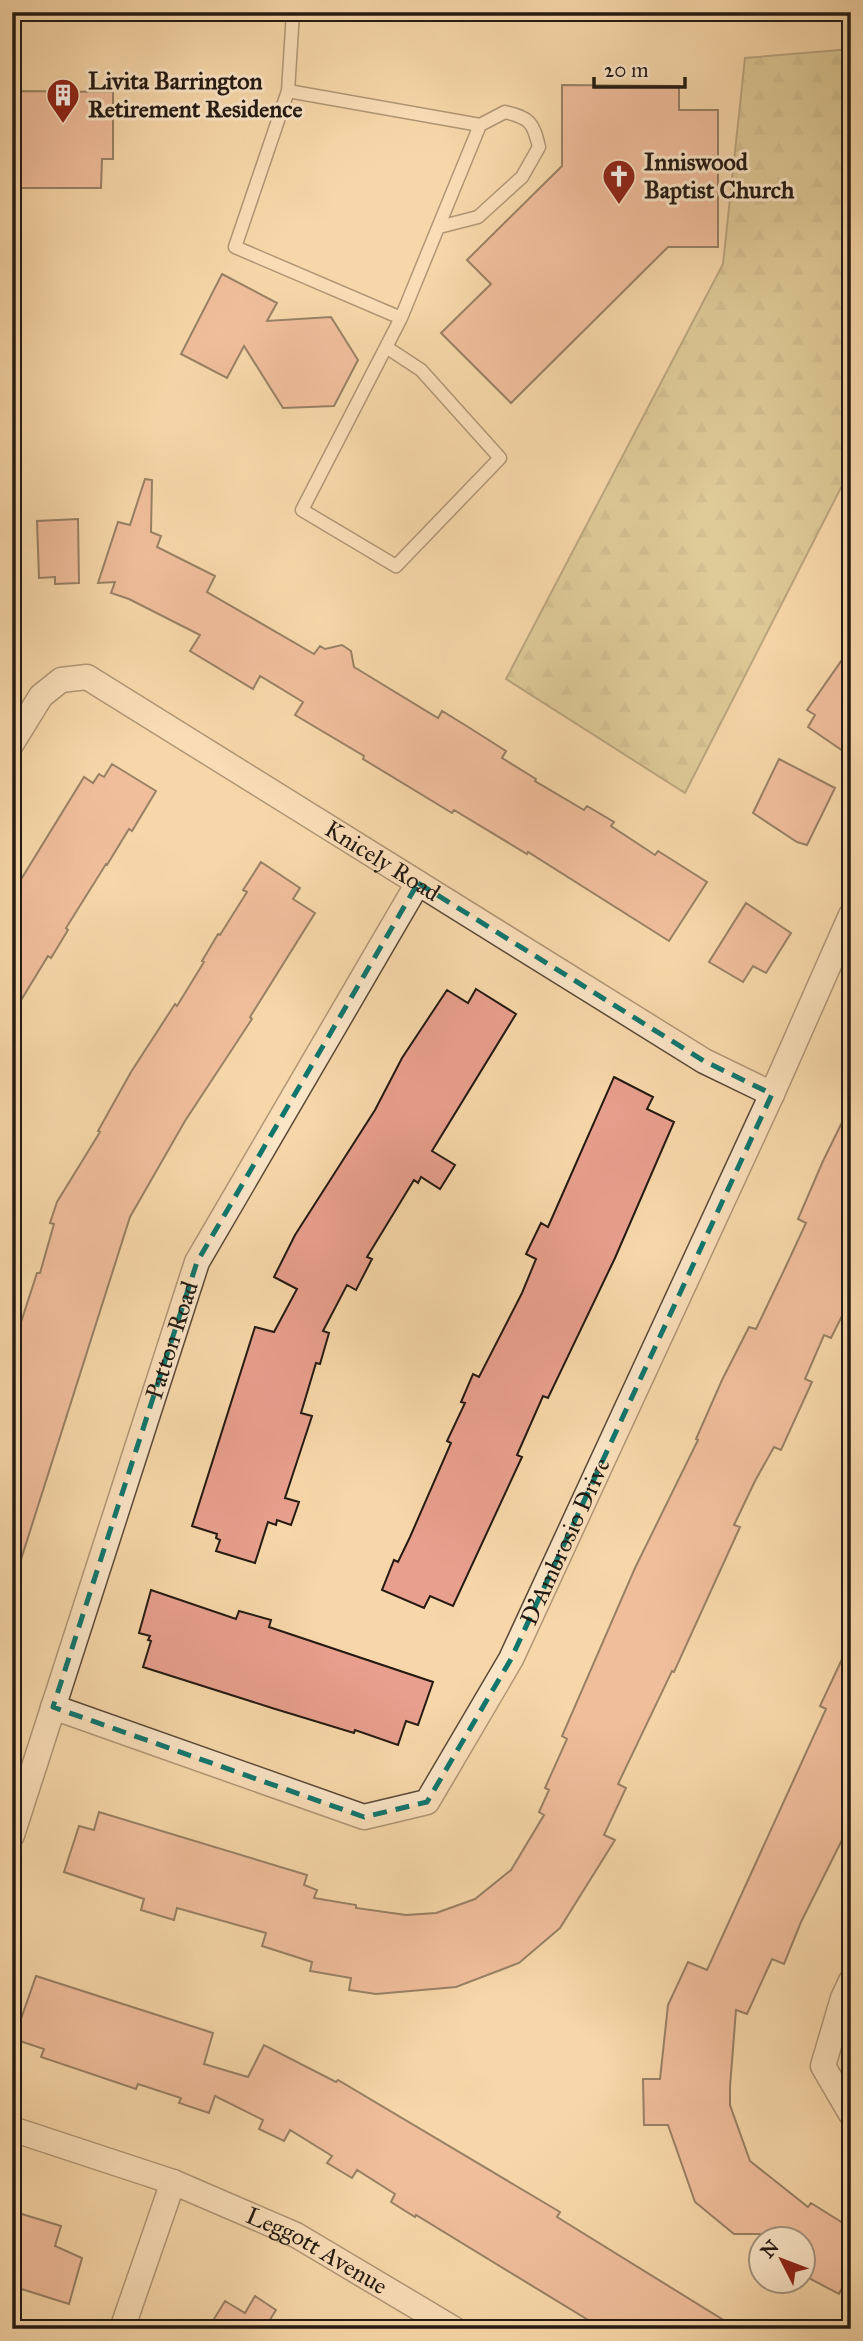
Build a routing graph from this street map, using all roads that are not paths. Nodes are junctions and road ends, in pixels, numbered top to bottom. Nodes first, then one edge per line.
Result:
1 (293, 12) edge
2 (288, 91) junction
3 (480, 125) junction
4 (439, 227) junction
5 (401, 318) junction
6 (386, 347) junction
7 (12, 743) edge
8 (418, 883) junction
9 (851, 915) edge
10 (772, 1094) junction
11 (53, 1707) junction
12 (12, 1835) edge
13 (851, 1981) edge
14 (851, 2114) edge
15 (12, 2129) edge
16 (173, 2182) junction
17 (122, 2329) edge
18 (454, 2329) edge

1 - 2 lane
2 - 3 lane
2 - 5 lane
3 - 4 lane
3 - 4 lane
4 - 5 lane
5 - 6 lane
6 - 6 lane
7 - 8 street, Knicely Road
8 - 10 street, Knicely Road
8 - 11 street, Patton Road
9 - 10 street, D'Ambrosio Drive
10 - 11 street, D'Ambrosio Drive
11 - 12 street, Patton Road
13 - 14 street
15 - 16 street, Leggott Avenue
16 - 17 street
16 - 18 street, Leggott Avenue

